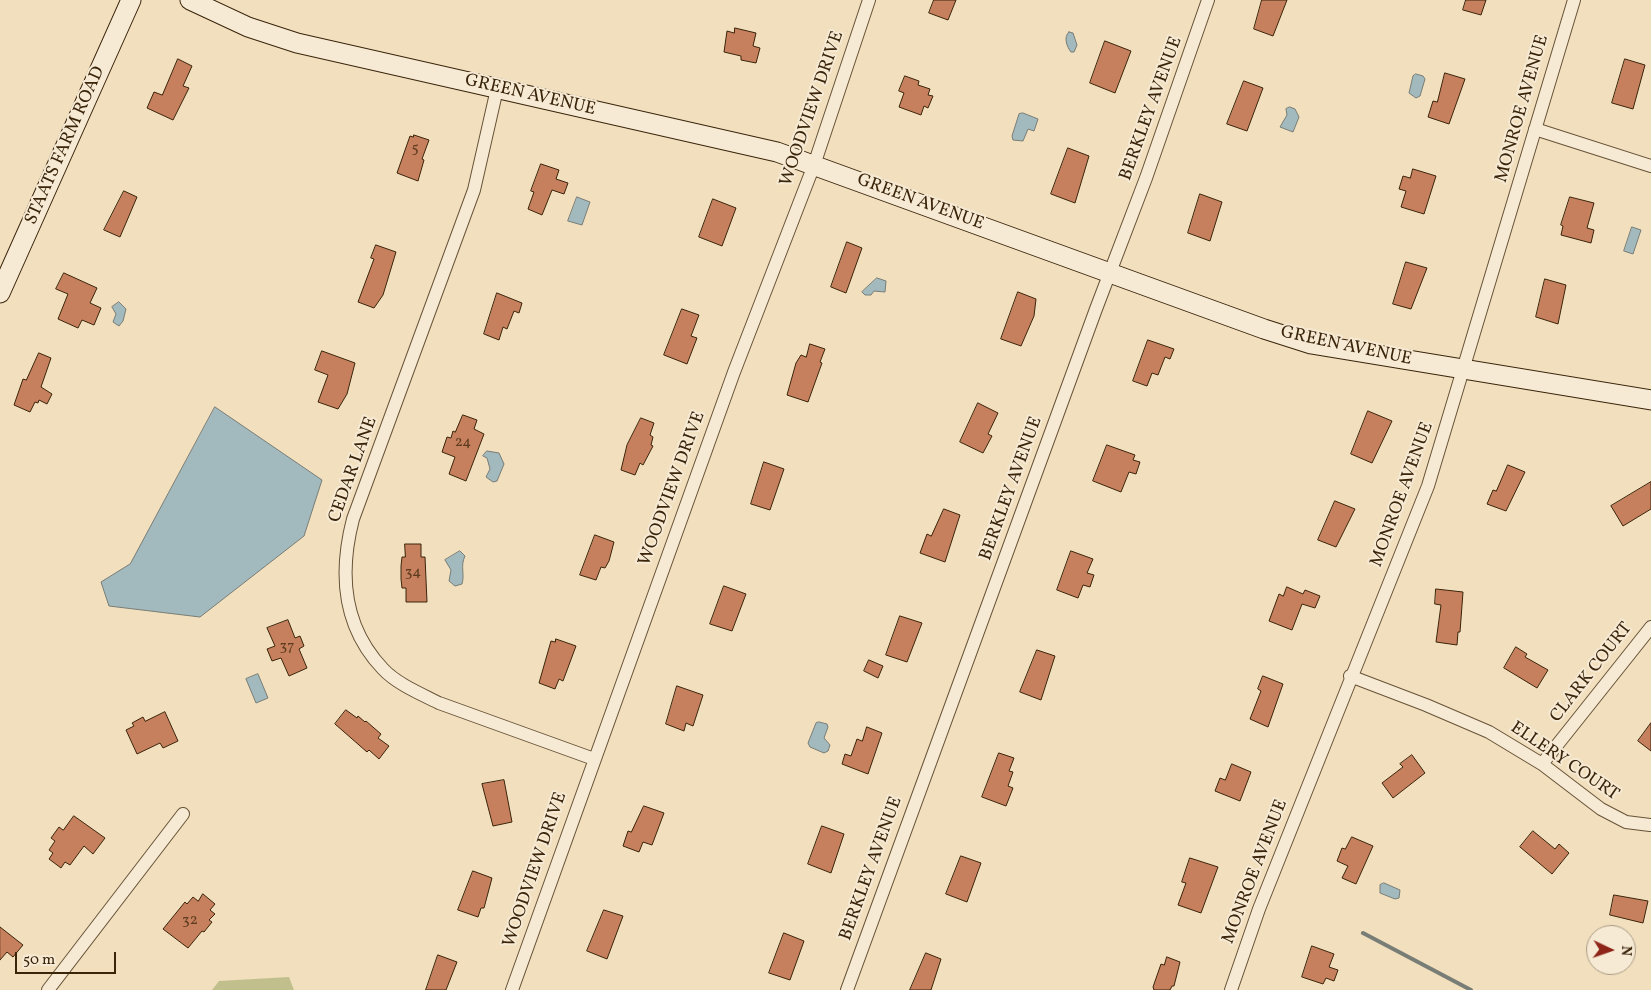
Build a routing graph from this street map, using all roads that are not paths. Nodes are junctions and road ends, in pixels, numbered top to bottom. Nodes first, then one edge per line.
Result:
1 (131, 0) edge
2 (190, 0) edge
3 (869, 0) edge
4 (1208, 0) edge
5 (1574, 0) edge
6 (497, 89) junction
7 (1536, 129) junction
8 (814, 165) junction
9 (1651, 166) edge
10 (1110, 272) junction
11 (0, 293) edge
12 (1464, 370) junction
13 (1651, 400) edge
14 (1651, 627) edge
15 (1350, 676) junction
16 (594, 759) junction
17 (1542, 764) junction
18 (183, 814) dead end
19 (1650, 825) dead end
20 (48, 990) edge
21 (512, 990) edge
22 (846, 990) edge
23 (1231, 990) edge

1 - 11 street, STAATS FARM ROAD
2 - 6 street, GREEN AVENUE
3 - 8 street, WOODVIEW DRIVE
4 - 10 street, BERKLEY AVENUE
5 - 7 street, MONROE AVENUE
6 - 8 street, GREEN AVENUE
6 - 16 street, CEDAR LANE
7 - 9 street
7 - 12 street, MONROE AVENUE
8 - 10 street, GREEN AVENUE
8 - 16 street, WOODVIEW DRIVE
10 - 12 street, GREEN AVENUE
10 - 22 street, BERKLEY AVENUE
12 - 13 street, GREEN AVENUE
12 - 15 street, MONROE AVENUE
14 - 17 street, CLARK COURT
15 - 17 street, ELLERY COURT
15 - 23 street, MONROE AVENUE
16 - 21 street, WOODVIEW DRIVE
17 - 19 street, ELLERY COURT
18 - 20 street

